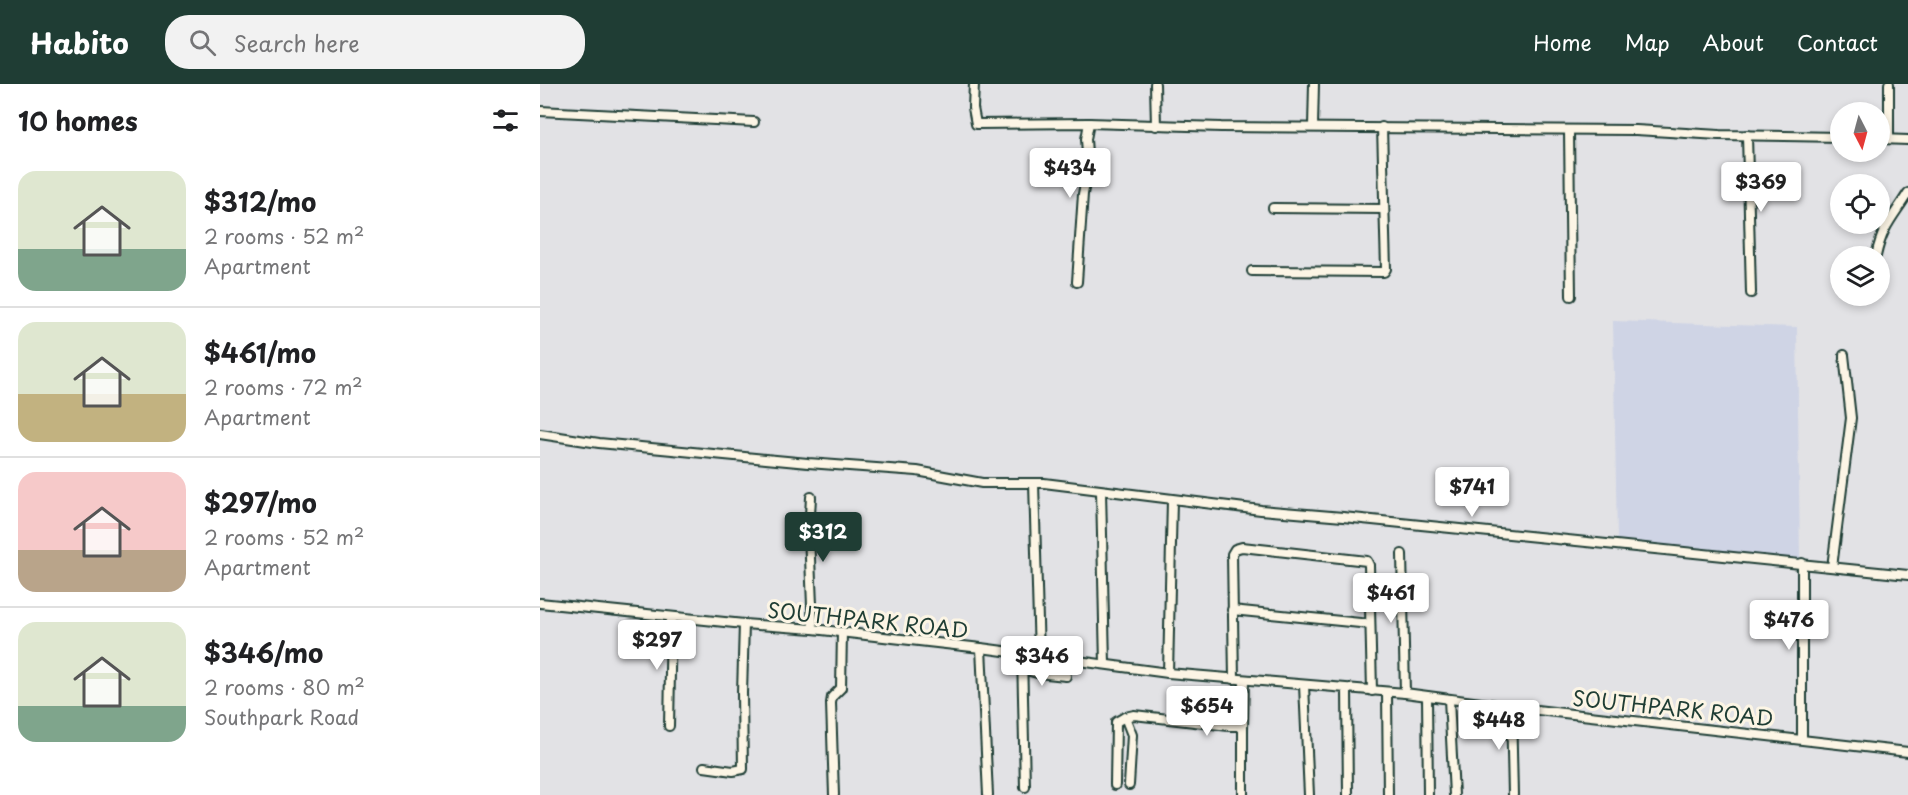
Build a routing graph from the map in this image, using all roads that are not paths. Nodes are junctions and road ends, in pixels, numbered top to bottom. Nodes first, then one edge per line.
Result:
1 (974, 84) edge
2 (1155, 84) edge
3 (1314, 84) edge
4 (1889, 84) edge
5 (1889, 102) edge
6 (540, 111) edge
7 (754, 122) dead end
8 (1089, 123) junction
9 (1156, 126) junction
10 (1313, 127) junction
11 (1382, 127) junction
12 (1569, 131) junction
13 (1747, 135) junction
14 (1830, 137) edge
15 (1890, 139) edge
16 (1908, 140) edge
17 (1908, 193) edge
18 (1273, 208) dead end
19 (1384, 209) junction
20 (1878, 246) edge
21 (1252, 271) dead end
22 (1077, 282) dead end
23 (1751, 293) dead end
24 (1571, 296) dead end
25 (1844, 355) dead end
26 (540, 434) edge
27 (1034, 483) junction
28 (1101, 491) junction
29 (811, 497) dead end
30 (1172, 500) junction
31 (1402, 554) dead end
32 (1802, 563) junction
33 (1832, 567) junction
34 (1908, 575) edge
35 (540, 603) edge
36 (1232, 610) junction
37 (672, 617) junction
38 (744, 624) junction
39 (1370, 624) junction
40 (813, 629) junction
41 (842, 632) junction
42 (981, 648) junction
43 (1022, 654) junction
44 (1039, 656) junction
45 (1105, 664) junction
46 (1023, 669) junction
47 (1168, 673) junction
48 (1066, 676) dead end
49 (1234, 679) junction
50 (1244, 680) junction
51 (1304, 685) junction
52 (1347, 688) junction
53 (1372, 690) junction
54 (1387, 692) junction
55 (1405, 693) junction
56 (1427, 696) junction
57 (1449, 699) junction
58 (1511, 707) junction
59 (1125, 717) junction
60 (669, 726) dead end
61 (1243, 729) junction
62 (1802, 739) junction
63 (1908, 752) edge
64 (704, 767) dead end
65 (1115, 785) dead end
66 (1129, 785) dead end
67 (1025, 787) dead end
68 (834, 795) edge
69 (988, 795) edge
70 (1243, 795) edge
71 (1309, 795) edge
72 (1348, 795) edge
73 (1388, 795) edge
74 (1428, 795) edge
75 (1454, 795) edge
76 (1513, 795) edge

1 - 8 street
2 - 9 street
3 - 10 street
4 - 5 street
6 - 7 street
8 - 9 street
8 - 22 street
9 - 10 street
10 - 11 street
11 - 12 street
11 - 19 street
12 - 13 street
12 - 24 street
13 - 14 street
13 - 23 street
15 - 16 street
17 - 20 street
18 - 19 street
19 - 21 street
25 - 33 street
26 - 27 street
27 - 28 street
27 - 44 street
28 - 30 street
28 - 45 street
29 - 40 street
30 - 32 street
30 - 47 street
31 - 55 street
32 - 33 street
32 - 62 street
33 - 34 street
35 - 37 street, SOUTHPARK ROAD
36 - 39 street
36 - 39 street
36 - 49 street
37 - 38 street, SOUTHPARK ROAD
37 - 60 street
38 - 40 street, SOUTHPARK ROAD
38 - 64 street
39 - 53 street
40 - 41 street, SOUTHPARK ROAD
41 - 42 street, SOUTHPARK ROAD
41 - 68 street
42 - 43 street, SOUTHPARK ROAD
42 - 69 street
43 - 44 street, SOUTHPARK ROAD
43 - 46 street
44 - 45 street, SOUTHPARK ROAD
45 - 47 street, SOUTHPARK ROAD
46 - 48 street
46 - 67 street
47 - 49 street, SOUTHPARK ROAD
49 - 50 street, SOUTHPARK ROAD
50 - 51 street, SOUTHPARK ROAD
50 - 61 street
51 - 52 street, SOUTHPARK ROAD
51 - 71 street
52 - 53 street, SOUTHPARK ROAD
52 - 72 street
53 - 54 street, SOUTHPARK ROAD
54 - 55 street, SOUTHPARK ROAD
54 - 73 street
55 - 56 street, SOUTHPARK ROAD
56 - 57 street, SOUTHPARK ROAD
56 - 74 street
57 - 58 street, SOUTHPARK ROAD
57 - 75 street
58 - 62 street, SOUTHPARK ROAD
58 - 76 street
59 - 61 street
59 - 65 street
59 - 66 street
61 - 70 street
62 - 63 street, SOUTHPARK ROAD

